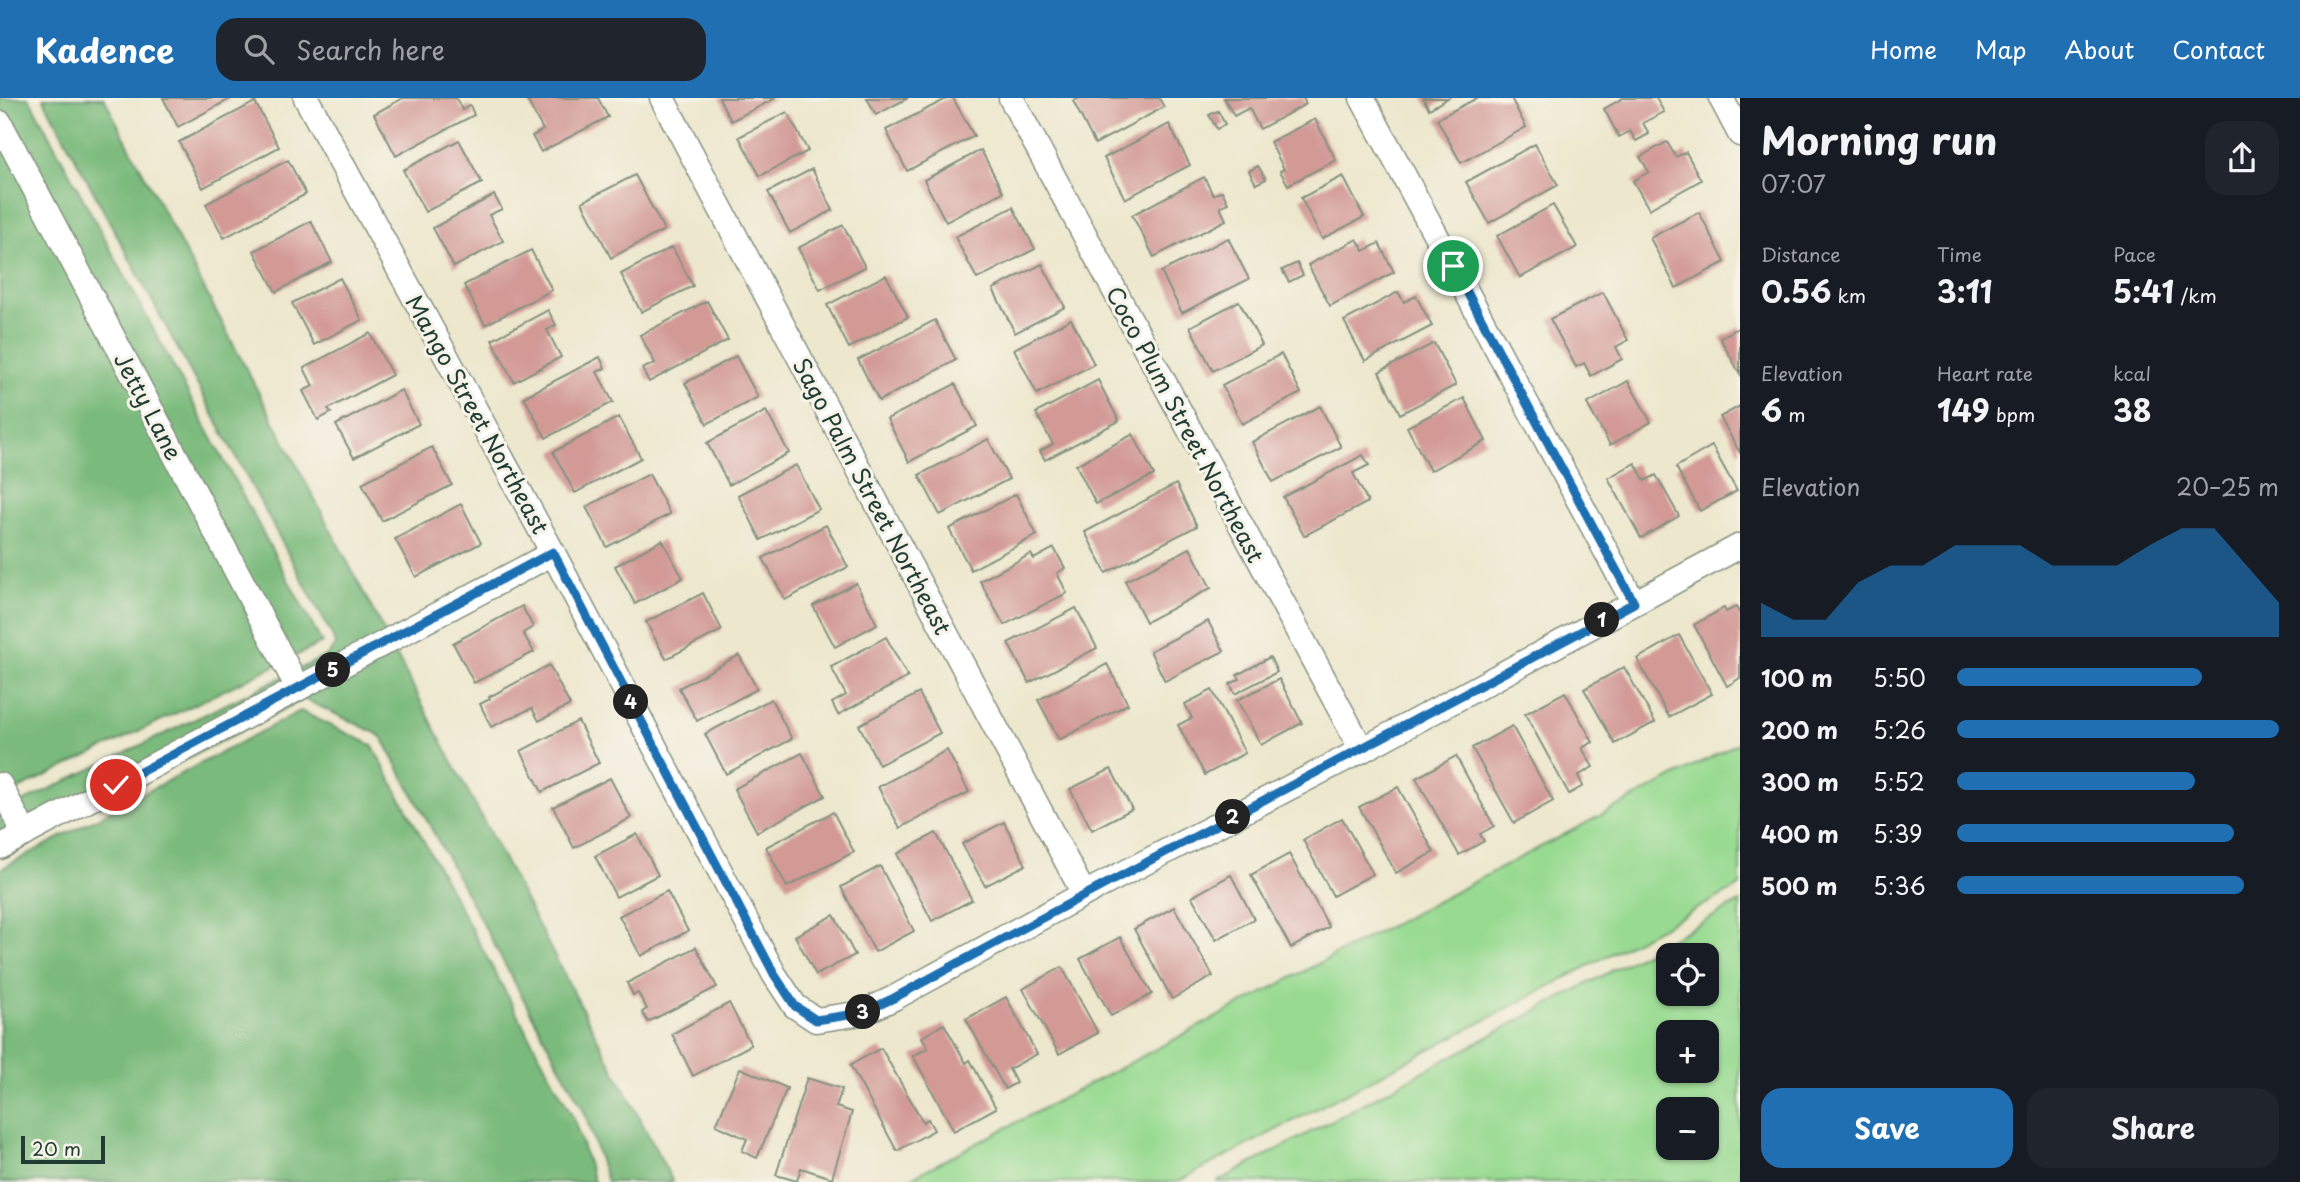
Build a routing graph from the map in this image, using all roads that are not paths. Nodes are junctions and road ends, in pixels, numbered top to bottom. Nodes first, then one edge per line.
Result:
1 (306, 98) edge
2 (662, 98) edge
3 (1011, 98) edge
4 (1362, 98) edge
5 (1721, 98) edge
6 (0, 123) edge
7 (1740, 134) edge
8 (1740, 547) edge
9 (553, 552) junction
10 (1634, 603) junction
11 (298, 688) junction
12 (1362, 750) junction
13 (0, 785) edge
14 (25, 834) junction
15 (0, 847) edge
16 (1084, 894) junction

1 - 9 street, Mango Street Northeast
2 - 16 street, Sago Palm Street Northeast
3 - 12 street, Coco Plum Street Northeast
4 - 10 street
5 - 7 street
6 - 11 street, Jetty Lane
8 - 10 street
9 - 11 street
9 - 16 street, Mango Street Northeast
10 - 12 street
11 - 14 street
12 - 16 street
13 - 14 street
14 - 15 street

